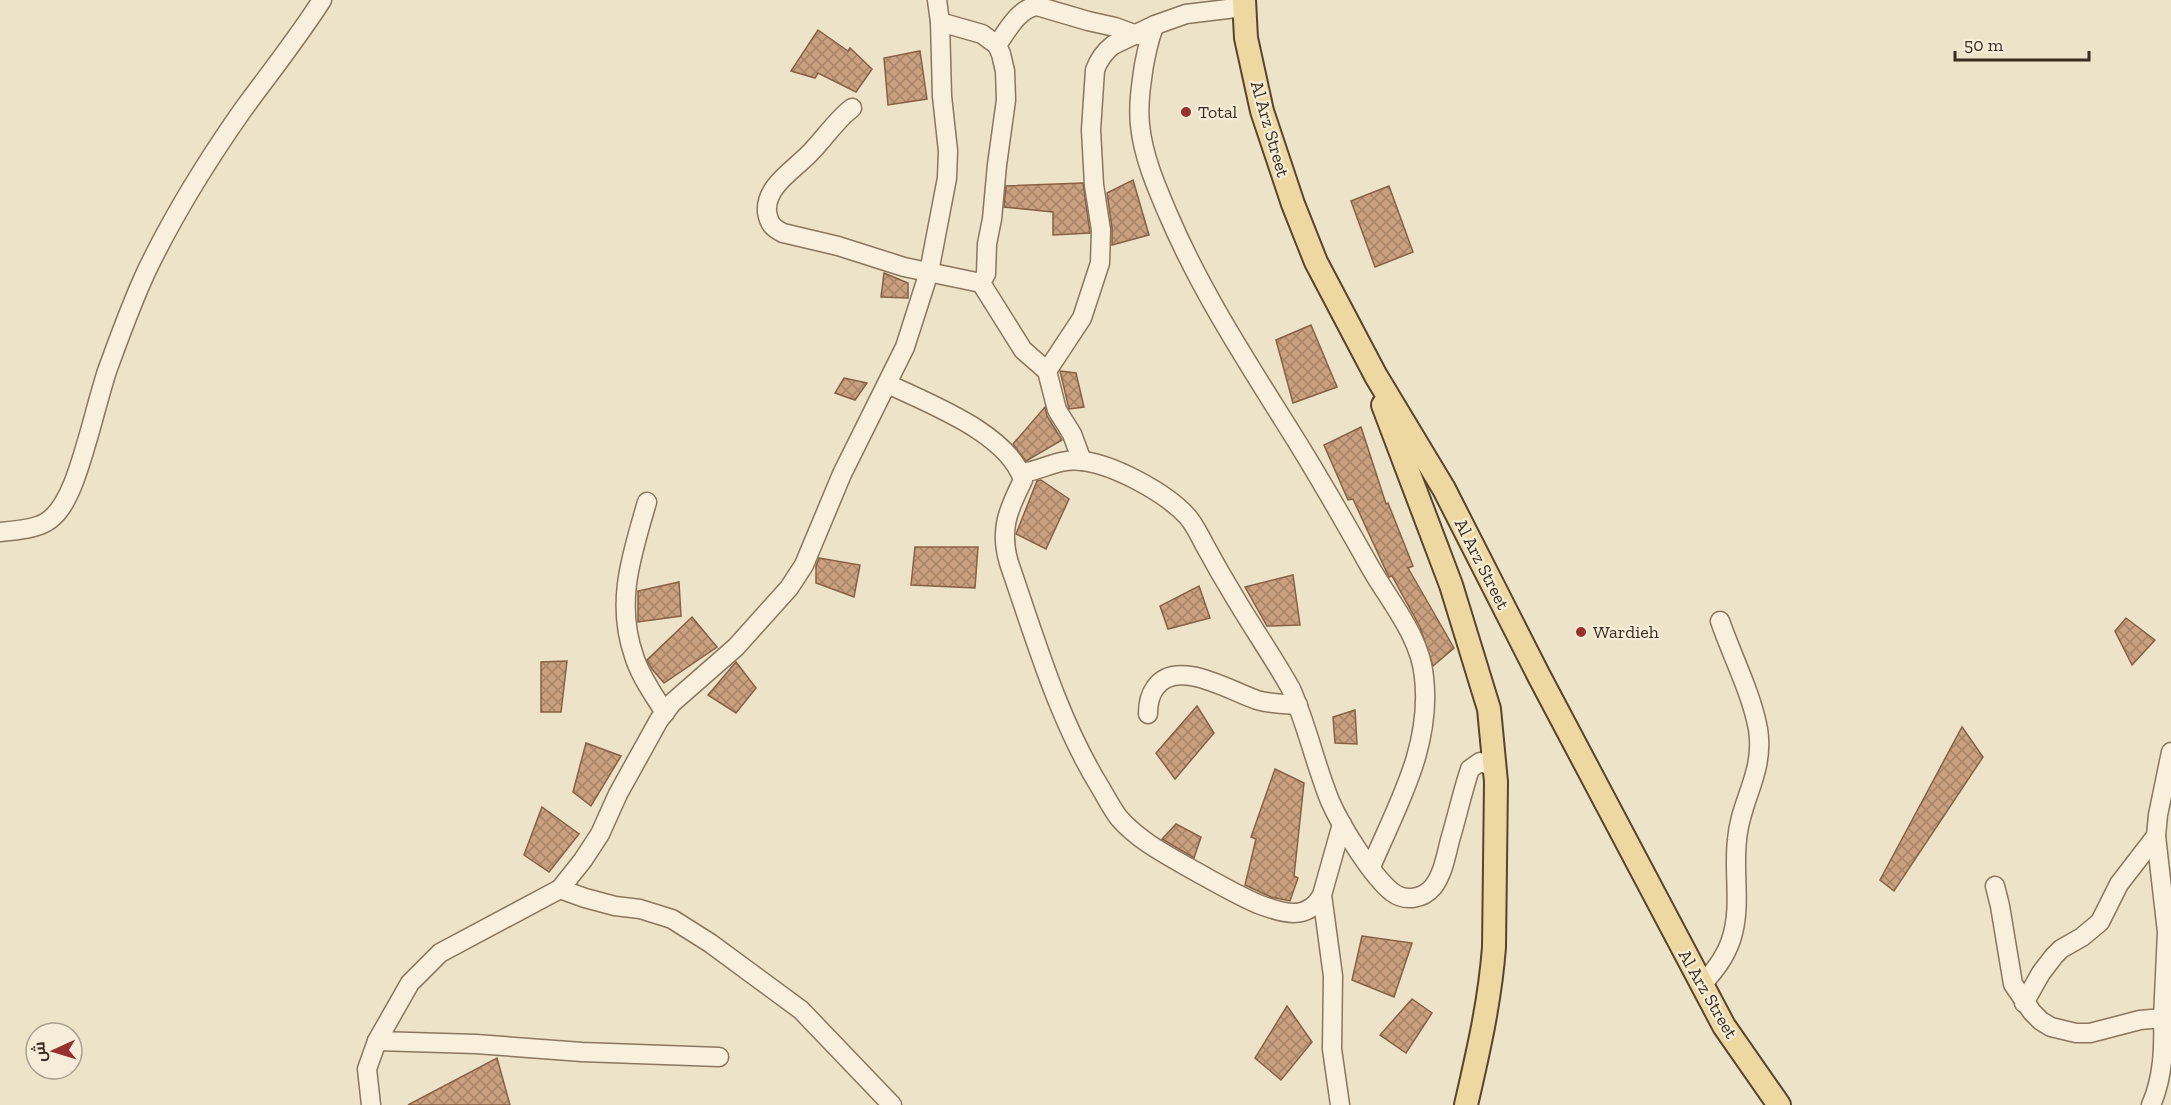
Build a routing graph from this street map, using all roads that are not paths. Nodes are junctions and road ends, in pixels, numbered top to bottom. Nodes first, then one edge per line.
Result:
1 (322, 0) edge
2 (937, 0) edge
3 (1244, 4) edge
4 (940, 22) junction
5 (1155, 25) junction
6 (1137, 35) junction
7 (997, 45) junction
8 (852, 108) dead end
9 (929, 272) junction
10 (981, 283) junction
11 (1047, 371) junction
12 (1376, 376) junction
13 (888, 384) junction
14 (1082, 461) junction
15 (1021, 473) junction
16 (647, 502) dead end
17 (0, 532) edge
18 (1720, 621) dead end
19 (1298, 705) junction
20 (664, 713) junction
21 (1148, 714) dead end
22 (2171, 752) edge
23 (1495, 767) junction
24 (1342, 824) junction
25 (2156, 836) junction
26 (1371, 867) junction
27 (1995, 886) dead end
28 (560, 889) junction
29 (1322, 895) junction
30 (1702, 985) junction
31 (2025, 1003) junction
32 (2163, 1018) junction
33 (377, 1041) junction
34 (719, 1057) dead end
35 (371, 1105) edge
36 (892, 1105) edge
37 (1340, 1105) edge
38 (1466, 1105) edge
39 (1779, 1105) edge
40 (2151, 1105) edge

1 - 17 street
2 - 4 street
3 - 5 street
3 - 12 main road, Al Arz Street
4 - 7 street
4 - 9 street
5 - 6 street
5 - 26 street
6 - 7 street
6 - 11 street
7 - 10 street
8 - 9 street
9 - 10 street
9 - 13 street
10 - 11 street
11 - 14 street
12 - 23 main road
12 - 30 main road, Al Arz Street
13 - 15 street
13 - 20 street
14 - 15 street
14 - 19 street
15 - 29 street
16 - 20 street
18 - 30 street
19 - 21 street
19 - 24 street
20 - 28 street
22 - 25 street
23 - 26 street
23 - 38 main road
24 - 26 street
24 - 29 street
25 - 31 street
25 - 32 street
27 - 31 street
28 - 33 street
28 - 36 street
29 - 37 street
30 - 39 main road, Al Arz Street
31 - 32 street
32 - 40 street
33 - 34 street
33 - 35 street

